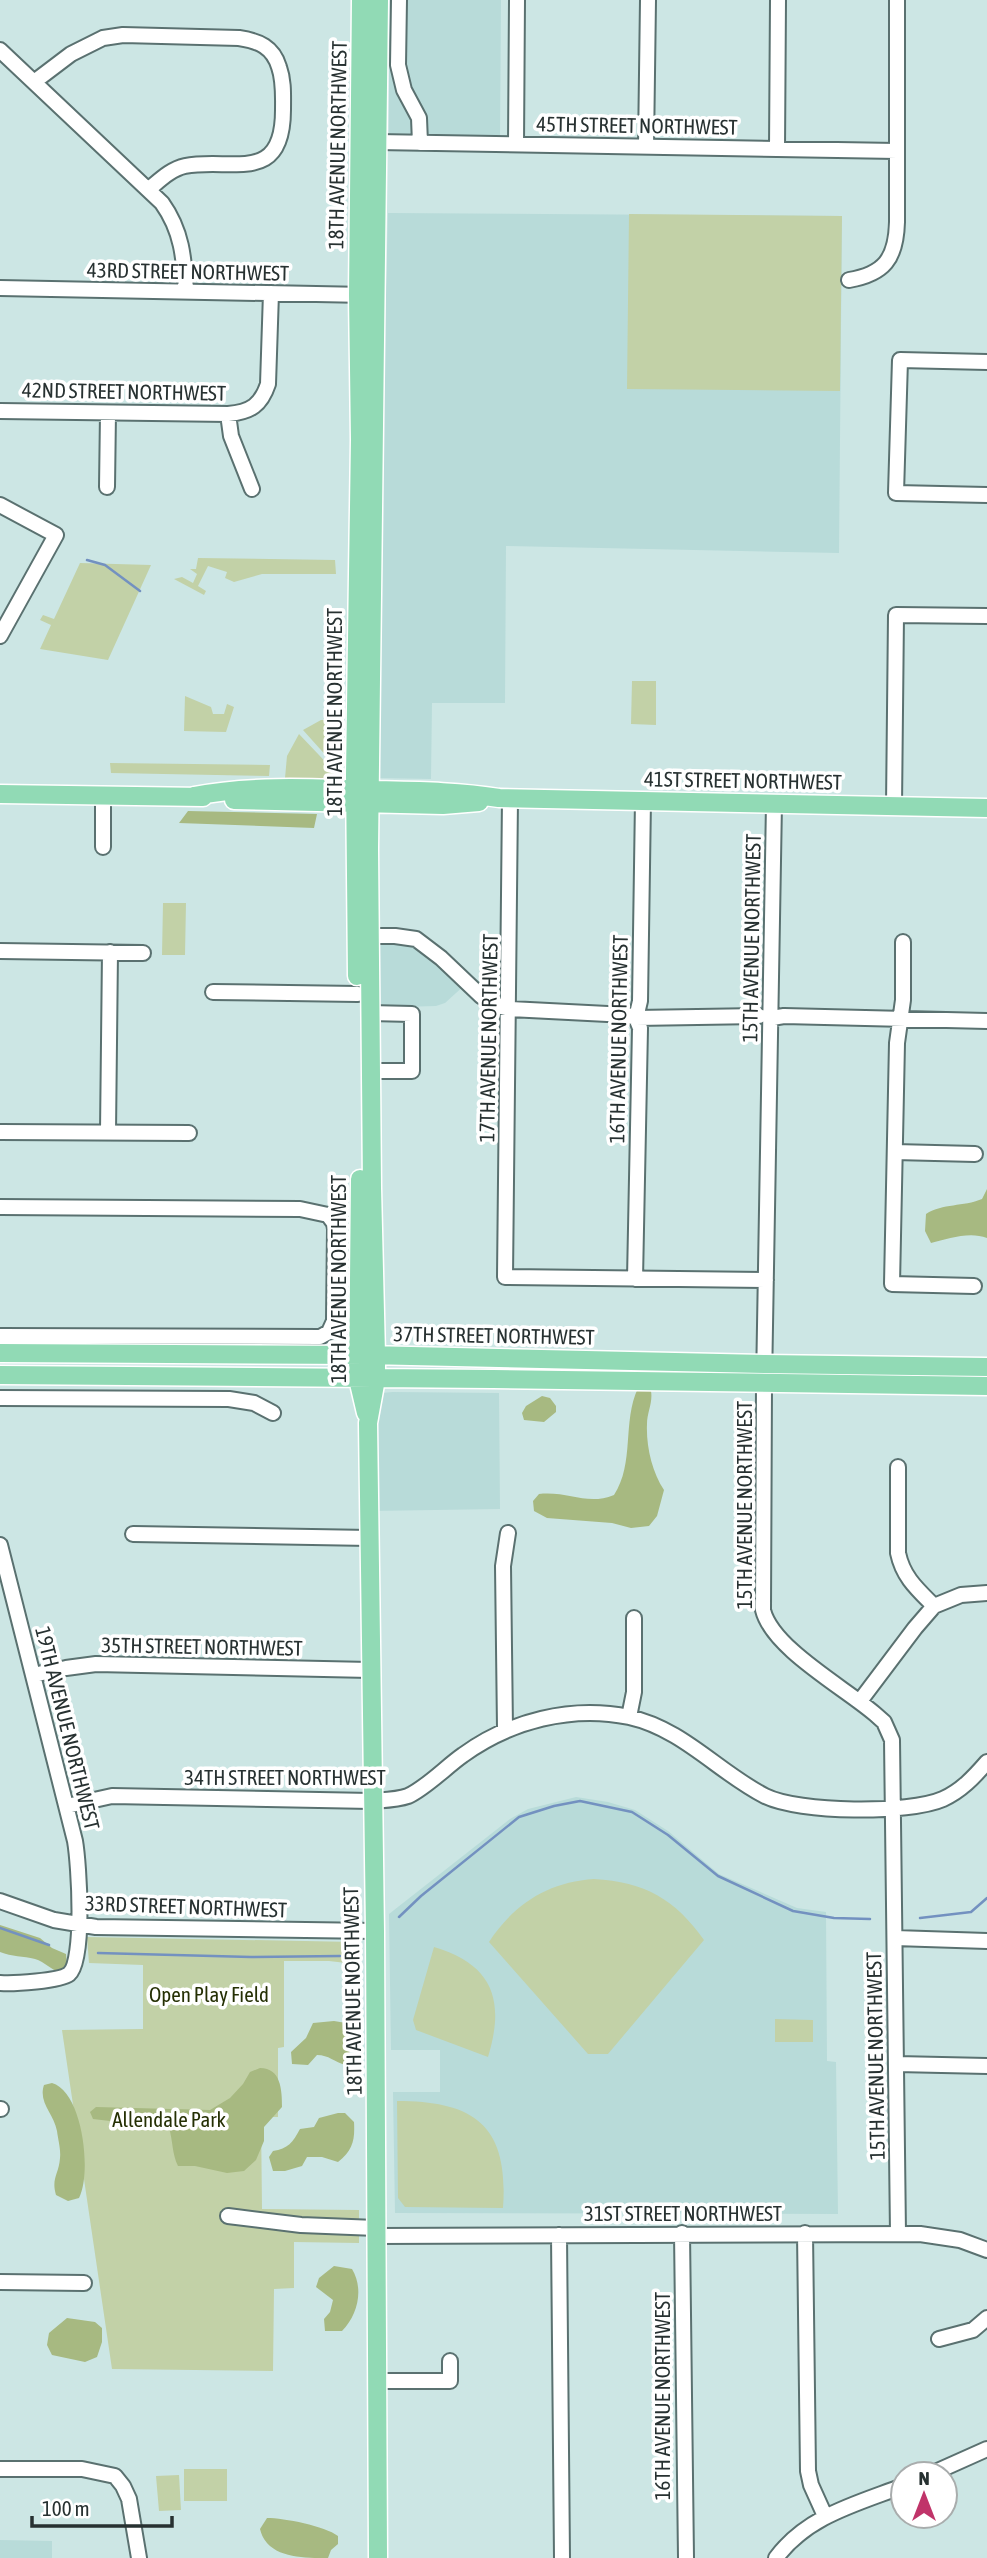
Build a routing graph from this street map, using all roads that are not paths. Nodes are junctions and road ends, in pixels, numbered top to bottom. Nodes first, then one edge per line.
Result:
1 (361, 0) edge
2 (379, 0) edge
3 (399, 0) edge
4 (517, 0) edge
5 (648, 0) edge
6 (778, 0) edge
7 (897, 0) edge
8 (0, 50) edge
9 (34, 82) junction
10 (360, 93) junction
11 (377, 142) junction
12 (420, 143) junction
13 (516, 144) junction
14 (646, 147) junction
15 (778, 149) junction
16 (897, 151) junction
17 (149, 189) junction
18 (849, 280) dead end
19 (0, 288) edge
20 (186, 291) junction
21 (271, 293) junction
22 (366, 295) junction
23 (987, 362) edge
24 (0, 411) edge
25 (108, 413) junction
26 (228, 414) junction
27 (107, 486) dead end
28 (252, 489) dead end
29 (987, 495) edge
30 (0, 505) edge
31 (987, 617) edge
32 (0, 636) edge
33 (0, 794) edge
34 (103, 795) junction
35 (363, 797) junction
36 (505, 798) junction
37 (643, 800) junction
38 (774, 803) junction
39 (894, 806) junction
40 (987, 808) edge
41 (103, 847) dead end
42 (363, 936) junction
43 (903, 942) dead end
44 (0, 951) edge
45 (110, 952) junction
46 (143, 953) dead end
47 (213, 992) dead end
48 (358, 994) junction
49 (510, 1009) junction
50 (370, 1013) junction
51 (766, 1017) junction
52 (636, 1018) junction
53 (899, 1019) junction
54 (987, 1021) edge
55 (370, 1070) junction
56 (0, 1132) edge
57 (108, 1132) junction
58 (190, 1133) dead end
59 (895, 1152) junction
60 (975, 1154) dead end
61 (0, 1207) edge
62 (635, 1279) junction
63 (766, 1280) junction
64 (974, 1286) dead end
65 (0, 1336) edge
66 (0, 1353) edge
67 (367, 1355) junction
68 (765, 1364) junction
69 (987, 1367) edge
70 (0, 1375) edge
71 (367, 1379) junction
72 (764, 1384) junction
73 (987, 1386) edge
74 (0, 1398) edge
75 (272, 1413) dead end
76 (898, 1466) dead end
77 (508, 1533) dead end
78 (133, 1534) dead end
79 (370, 1538) junction
80 (0, 1545) edge
81 (987, 1593) edge
82 (934, 1606) junction
83 (634, 1618) dead end
84 (370, 1670) junction
85 (33, 1675) junction
86 (860, 1701) junction
87 (629, 1717) junction
88 (505, 1729) junction
89 (987, 1762) edge
90 (372, 1801) junction
91 (67, 1805) junction
92 (894, 1808) junction
93 (0, 1901) edge
94 (78, 1924) junction
95 (375, 1931) junction
96 (895, 1938) junction
97 (987, 1941) edge
98 (0, 1983) edge
99 (897, 2064) junction
100 (987, 2066) edge
101 (228, 2216) dead end
102 (376, 2232) junction
103 (682, 2233) junction
104 (805, 2233) junction
105 (898, 2233) junction
106 (559, 2235) junction
107 (987, 2250) edge
108 (0, 2282) edge
109 (84, 2283) dead end
110 (987, 2318) edge
111 (939, 2339) dead end
112 (450, 2361) dead end
113 (377, 2381) junction
114 (987, 2449) edge
115 (959, 2462) edge
116 (0, 2469) edge
117 (889, 2491) edge
118 (825, 2516) junction
119 (139, 2558) edge
120 (378, 2558) edge
121 (562, 2558) edge
122 (686, 2558) edge
123 (776, 2558) edge

1 - 10 main road, 18TH AVENUE NORTHWEST
2 - 11 main road, 18TH AVENUE NORTHWEST
3 - 12 street
4 - 13 street
5 - 14 street
6 - 15 street
7 - 16 street
8 - 9 street
9 - 17 street
9 - 17 street
10 - 11 main road
10 - 22 main road, 18TH AVENUE NORTHWEST
11 - 12 street, 45TH STREET NORTHWEST
11 - 22 main road, 18TH AVENUE NORTHWEST
12 - 13 street, 45TH STREET NORTHWEST
13 - 14 street, 45TH STREET NORTHWEST
14 - 15 street, 45TH STREET NORTHWEST
15 - 16 street, 45TH STREET NORTHWEST
16 - 18 street
17 - 20 street
19 - 20 street, 43RD STREET NORTHWEST
20 - 21 street, 43RD STREET NORTHWEST
21 - 22 street, 43RD STREET NORTHWEST
21 - 26 street, 42ND STREET NORTHWEST
22 - 35 main road, 18TH AVENUE NORTHWEST
23 - 29 street
24 - 25 street, 42ND STREET NORTHWEST
25 - 26 street, 42ND STREET NORTHWEST
25 - 27 street
26 - 28 street
30 - 32 street
31 - 39 street
33 - 34 main road, 41ST STREET NORTHWEST
34 - 35 main road, 41ST STREET NORTHWEST
34 - 41 street
35 - 36 main road, 41ST STREET NORTHWEST
35 - 42 main road, 18TH AVENUE NORTHWEST
36 - 37 main road, 41ST STREET NORTHWEST
36 - 49 street, 17TH AVENUE NORTHWEST
37 - 38 main road, 41ST STREET NORTHWEST
37 - 52 street, 16TH AVENUE NORTHWEST
38 - 39 main road, 41ST STREET NORTHWEST
38 - 51 street, 15TH AVENUE NORTHWEST
39 - 40 main road, 41ST STREET NORTHWEST
42 - 48 main road, 18TH AVENUE NORTHWEST
42 - 49 street
42 - 50 main road, 18TH AVENUE NORTHWEST
43 - 53 street
44 - 45 street
45 - 46 street
45 - 57 street
47 - 48 street
48 - 67 main road, 18TH AVENUE NORTHWEST
49 - 52 street
49 - 62 street, 17TH AVENUE NORTHWEST
50 - 55 main road, 18TH AVENUE NORTHWEST
50 - 55 street
51 - 52 street
51 - 53 street
51 - 63 street, 15TH AVENUE NORTHWEST
52 - 62 street, 16TH AVENUE NORTHWEST
53 - 54 street
53 - 59 street
55 - 67 main road, 18TH AVENUE NORTHWEST
56 - 57 street
57 - 58 street
59 - 60 street
59 - 64 street
61 - 65 street, 18TH AVENUE NORTHWEST
62 - 63 street
63 - 68 street, 15TH AVENUE NORTHWEST
66 - 67 main road, 37TH STREET NORTHWEST
67 - 68 main road, 37TH STREET NORTHWEST
67 - 71 main road, 18TH AVENUE NORTHWEST
68 - 69 main road, 37TH STREET NORTHWEST
68 - 72 street, 15TH AVENUE NORTHWEST
70 - 71 main road, 37TH STREET NORTHWEST
71 - 72 main road, 37TH STREET NORTHWEST
71 - 79 main road, 18TH AVENUE NORTHWEST
72 - 73 main road, 37TH STREET NORTHWEST
72 - 86 street, 15TH AVENUE NORTHWEST
74 - 75 street
76 - 82 street
77 - 88 street
78 - 79 street
79 - 84 main road, 18TH AVENUE NORTHWEST
80 - 85 street, 19TH AVENUE NORTHWEST
81 - 82 street
82 - 86 street
83 - 87 street
84 - 85 street, 35TH STREET NORTHWEST
84 - 90 main road, 18TH AVENUE NORTHWEST
85 - 91 street, 19TH AVENUE NORTHWEST
86 - 92 street, 15TH AVENUE NORTHWEST
87 - 88 street, 34TH STREET NORTHWEST
87 - 92 street, 34TH STREET NORTHWEST
88 - 90 street, 34TH STREET NORTHWEST
89 - 92 street, 34TH STREET NORTHWEST
90 - 91 street, 34TH STREET NORTHWEST
90 - 95 main road, 18TH AVENUE NORTHWEST
91 - 94 street, 19TH AVENUE NORTHWEST
92 - 96 street, 15TH AVENUE NORTHWEST
93 - 94 street, 33RD STREET NORTHWEST
94 - 95 street, 33RD STREET NORTHWEST
94 - 98 street, 19TH AVENUE NORTHWEST
95 - 102 main road, 18TH AVENUE NORTHWEST
96 - 97 street
96 - 99 street, 15TH AVENUE NORTHWEST
99 - 100 street
99 - 105 street, 15TH AVENUE NORTHWEST
101 - 102 street, 31ST STREET NORTHWEST
102 - 106 street, 31ST STREET NORTHWEST
102 - 113 main road, 18TH AVENUE NORTHWEST
103 - 104 street, 31ST STREET NORTHWEST
103 - 106 street, 31ST STREET NORTHWEST
103 - 122 street, 16TH AVENUE NORTHWEST
104 - 105 street, 31ST STREET NORTHWEST
104 - 118 street
105 - 107 street, 31ST STREET NORTHWEST
106 - 121 street
108 - 109 street
110 - 111 street
112 - 113 street
113 - 120 main road, 18TH AVENUE NORTHWEST
114 - 115 street
116 - 119 street
117 - 118 street
118 - 123 street

